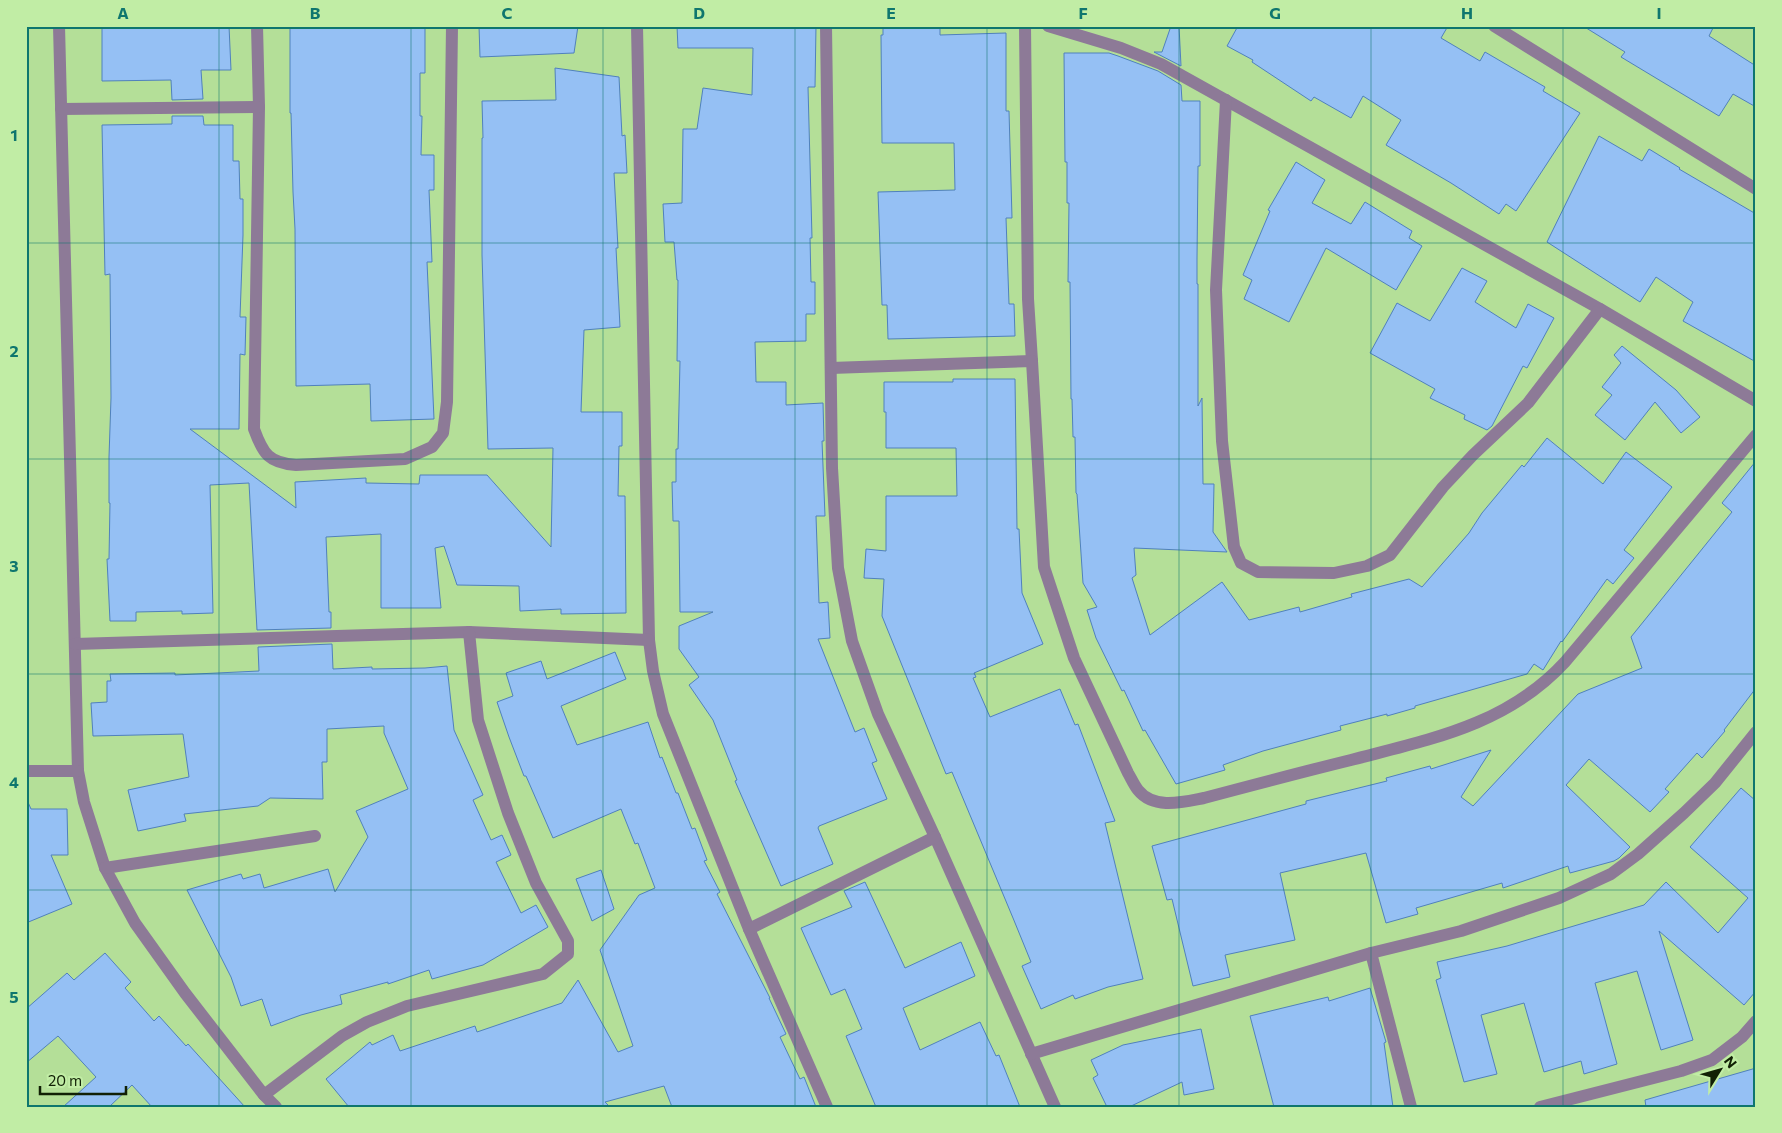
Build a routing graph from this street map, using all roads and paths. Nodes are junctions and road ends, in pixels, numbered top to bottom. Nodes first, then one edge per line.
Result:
1 (59, 26) edge
2 (257, 26) edge
3 (452, 26) edge
4 (637, 26) edge
5 (826, 26) edge
6 (1025, 26) edge
7 (1048, 26) edge
8 (1494, 26) edge
9 (1226, 100) junction
10 (259, 108) junction
11 (61, 109) junction
12 (1756, 189) edge
13 (1600, 309) junction
14 (1032, 361) junction
15 (831, 368) junction
16 (1756, 400) edge
17 (1756, 435) edge
18 (469, 632) junction
19 (649, 640) junction
20 (75, 644) junction
21 (1756, 732) edge
22 (26, 771) edge
23 (78, 771) junction
24 (315, 836) dead end
25 (935, 837) junction
26 (105, 868) junction
27 (749, 929) junction
28 (1371, 953) junction
29 (1756, 1021) edge
30 (1031, 1054) junction
31 (264, 1095) junction
32 (276, 1107) edge
33 (827, 1107) edge
34 (1055, 1107) edge
35 (1411, 1107) edge
36 (1540, 1107) edge

1 - 11 street
2 - 10 street
3 - 10 street
4 - 19 street
5 - 15 street
6 - 14 street
7 - 9 street
8 - 12 street
9 - 13 street
9 - 13 street
10 - 11 street
11 - 20 street
13 - 16 street
14 - 15 street
14 - 17 street
15 - 25 street
18 - 19 street
18 - 20 street
18 - 31 street
19 - 27 street
20 - 23 street
21 - 28 street
22 - 23 street
23 - 26 street
24 - 26 street
25 - 27 street
25 - 30 street
26 - 31 street
27 - 33 street
28 - 30 street
28 - 35 street
29 - 36 street
30 - 34 street
31 - 32 street

